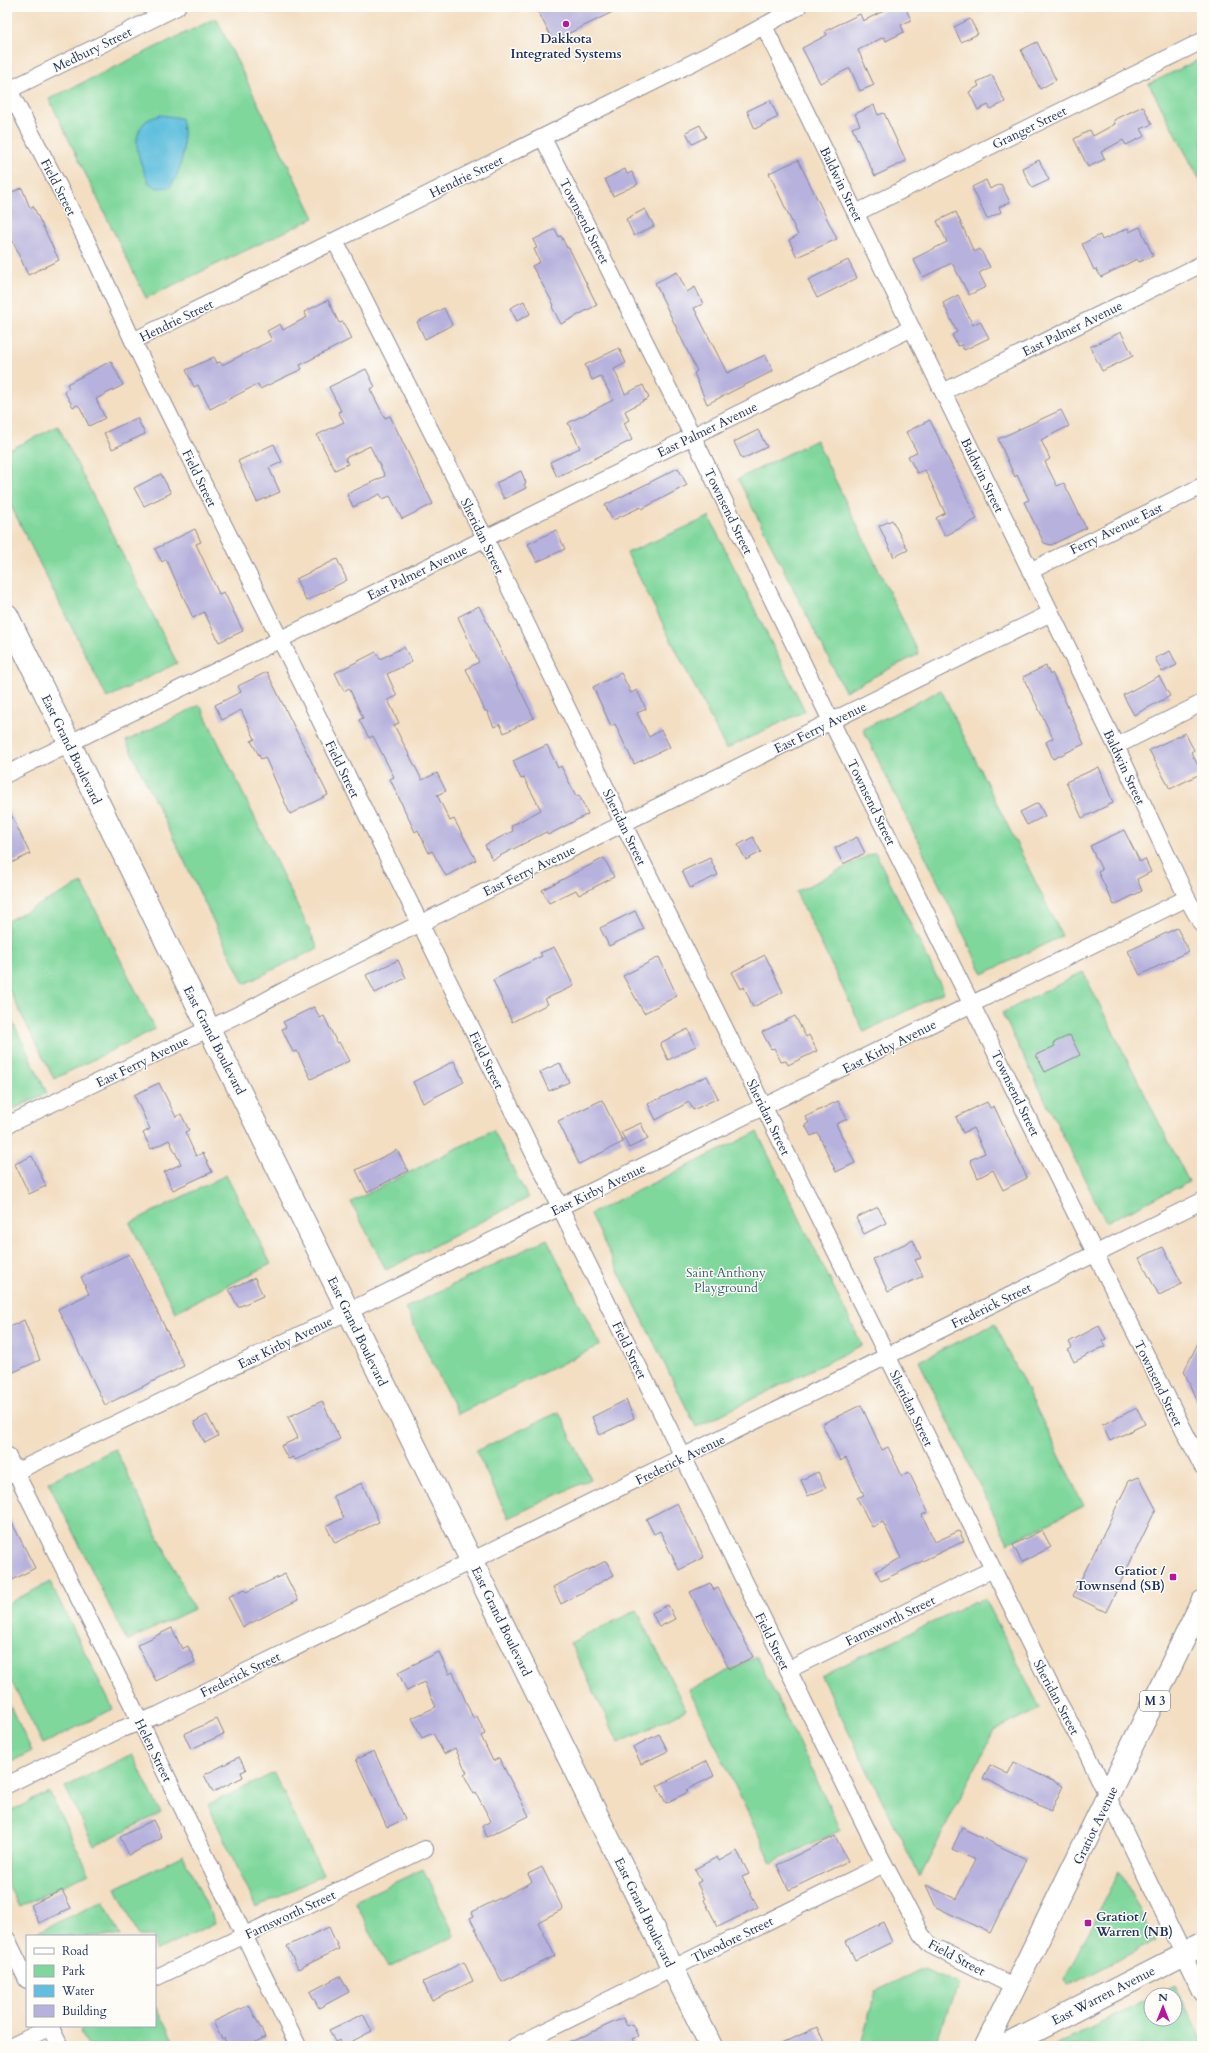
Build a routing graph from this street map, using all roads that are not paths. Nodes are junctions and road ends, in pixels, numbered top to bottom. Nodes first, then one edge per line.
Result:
1 (177, 7) edge
2 (798, 7) edge
3 (764, 26) junction
4 (1202, 41) edge
5 (8, 89) edge
6 (543, 138) junction
7 (856, 213) junction
8 (335, 241) junction
9 (1202, 264) edge
10 (912, 328) junction
11 (132, 341) junction
12 (943, 392) junction
13 (693, 436) junction
14 (1202, 486) edge
15 (485, 538) junction
16 (1030, 571) junction
17 (1051, 613) junction
18 (7, 615) edge
19 (280, 640) junction
20 (1202, 703) edge
21 (831, 721) junction
22 (69, 744) junction
23 (1116, 746) junction
24 (7, 774) edge
25 (623, 824) junction
26 (1187, 898) junction
27 (420, 924) junction
28 (1202, 924) edge
29 (972, 1004) junction
30 (210, 1028) junction
31 (764, 1108) junction
32 (7, 1125) edge
33 (1202, 1200) edge
34 (560, 1208) junction
35 (1095, 1253) junction
36 (349, 1311) junction
37 (887, 1356) junction
38 (7, 1455) edge
39 (683, 1457) junction
40 (1202, 1466) edge
41 (11, 1474) edge
42 (472, 1560) junction
43 (992, 1569) junction
44 (1202, 1602) edge
45 (788, 1670) junction
46 (140, 1721) junction
47 (7, 1785) edge
48 (1107, 1799) junction
49 (425, 1849) dead end
50 (884, 1864) junction
51 (244, 1935) junction
52 (7, 1939) edge
53 (1202, 1945) edge
54 (1183, 1954) junction
55 (673, 1968) junction
56 (26, 1978) edge
57 (156, 1978) edge
58 (1015, 1987) junction
59 (1202, 1993) edge
60 (49, 2027) edge
61 (51, 2027) edge
62 (12, 2046) edge
63 (60, 2046) edge
64 (298, 2046) edge
65 (515, 2046) edge
66 (711, 2046) edge
67 (986, 2046) edge
68 (1005, 2046) edge

1 - 5 street, Medbury Street
2 - 3 street, Hendrie Street
3 - 6 street, Hendrie Street
3 - 7 street, Baldwin Street
4 - 7 street, Granger Street
5 - 11 street, Field Street
6 - 8 street, Hendrie Street
6 - 13 street, Townsend Street
7 - 10 street, Baldwin Street
8 - 11 street, Hendrie Street
8 - 15 street, Sheridan Street
9 - 12 street, East Palmer Avenue
10 - 12 street, Baldwin Street
10 - 13 street, East Palmer Avenue
11 - 19 street, Field Street
12 - 16 street, Baldwin Street
13 - 15 street, East Palmer Avenue
13 - 21 street, Townsend Street
14 - 16 street, Ferry Avenue East
15 - 19 street, East Palmer Avenue
15 - 25 street, Sheridan Street
16 - 17 street, Baldwin Street
17 - 21 street, East Ferry Avenue
17 - 23 street, Baldwin Street
18 - 22 main road, East Grand Boulevard
19 - 22 street, East Palmer Avenue
19 - 27 street, Field Street
20 - 23 street
21 - 25 street, East Ferry Avenue
21 - 29 street, Townsend Street
22 - 24 street, East Palmer Avenue
22 - 30 main road, East Grand Boulevard
23 - 26 street, Baldwin Street
25 - 27 street, East Ferry Avenue
25 - 31 street, Sheridan Street
26 - 28 street, Baldwin Street
26 - 29 street, East Kirby Avenue
27 - 30 street, East Ferry Avenue
27 - 34 street, Field Street
29 - 31 street, East Kirby Avenue
29 - 35 street, Townsend Street
30 - 32 street, East Ferry Avenue
30 - 36 main road, East Grand Boulevard
31 - 34 street, East Kirby Avenue
31 - 37 street, Sheridan Street
33 - 35 street
34 - 36 street, East Kirby Avenue
34 - 39 street, Field Street
35 - 37 street, Frederick Street
35 - 40 street, Townsend Street
36 - 41 street, East Kirby Avenue
36 - 42 main road, East Grand Boulevard
37 - 39 street, Frederick Avenue
37 - 43 street, Sheridan Street
38 - 41 street, Helen Street
39 - 42 street, Frederick Avenue
39 - 45 street, Field Street
41 - 46 street, Helen Street
42 - 46 street, Frederick Street
42 - 55 main road, East Grand Boulevard
43 - 45 street, Farnsworth Street
43 - 48 street, Sheridan Street
44 - 48 main road, Gratiot Avenue / M 3
45 - 50 street, Field Street
46 - 47 street, Frederick Street
46 - 51 street, Helen Street
48 - 54 street, Sheridan Street
48 - 58 main road, Gratiot Avenue / M 3
49 - 51 street, Farnsworth Street
50 - 55 street, Theodore Street
50 - 58 street, Field Street
51 - 57 street, Farnsworth Street
51 - 64 street, Helen Street
52 - 56 street
53 - 54 main road, East Warren Avenue
54 - 59 street, Sheridan Street
54 - 68 main road, East Warren Avenue
55 - 65 street, Theodore Street
55 - 66 main road, East Grand Boulevard
58 - 67 main road, Gratiot Avenue / M 3
60 - 62 street
61 - 63 street

